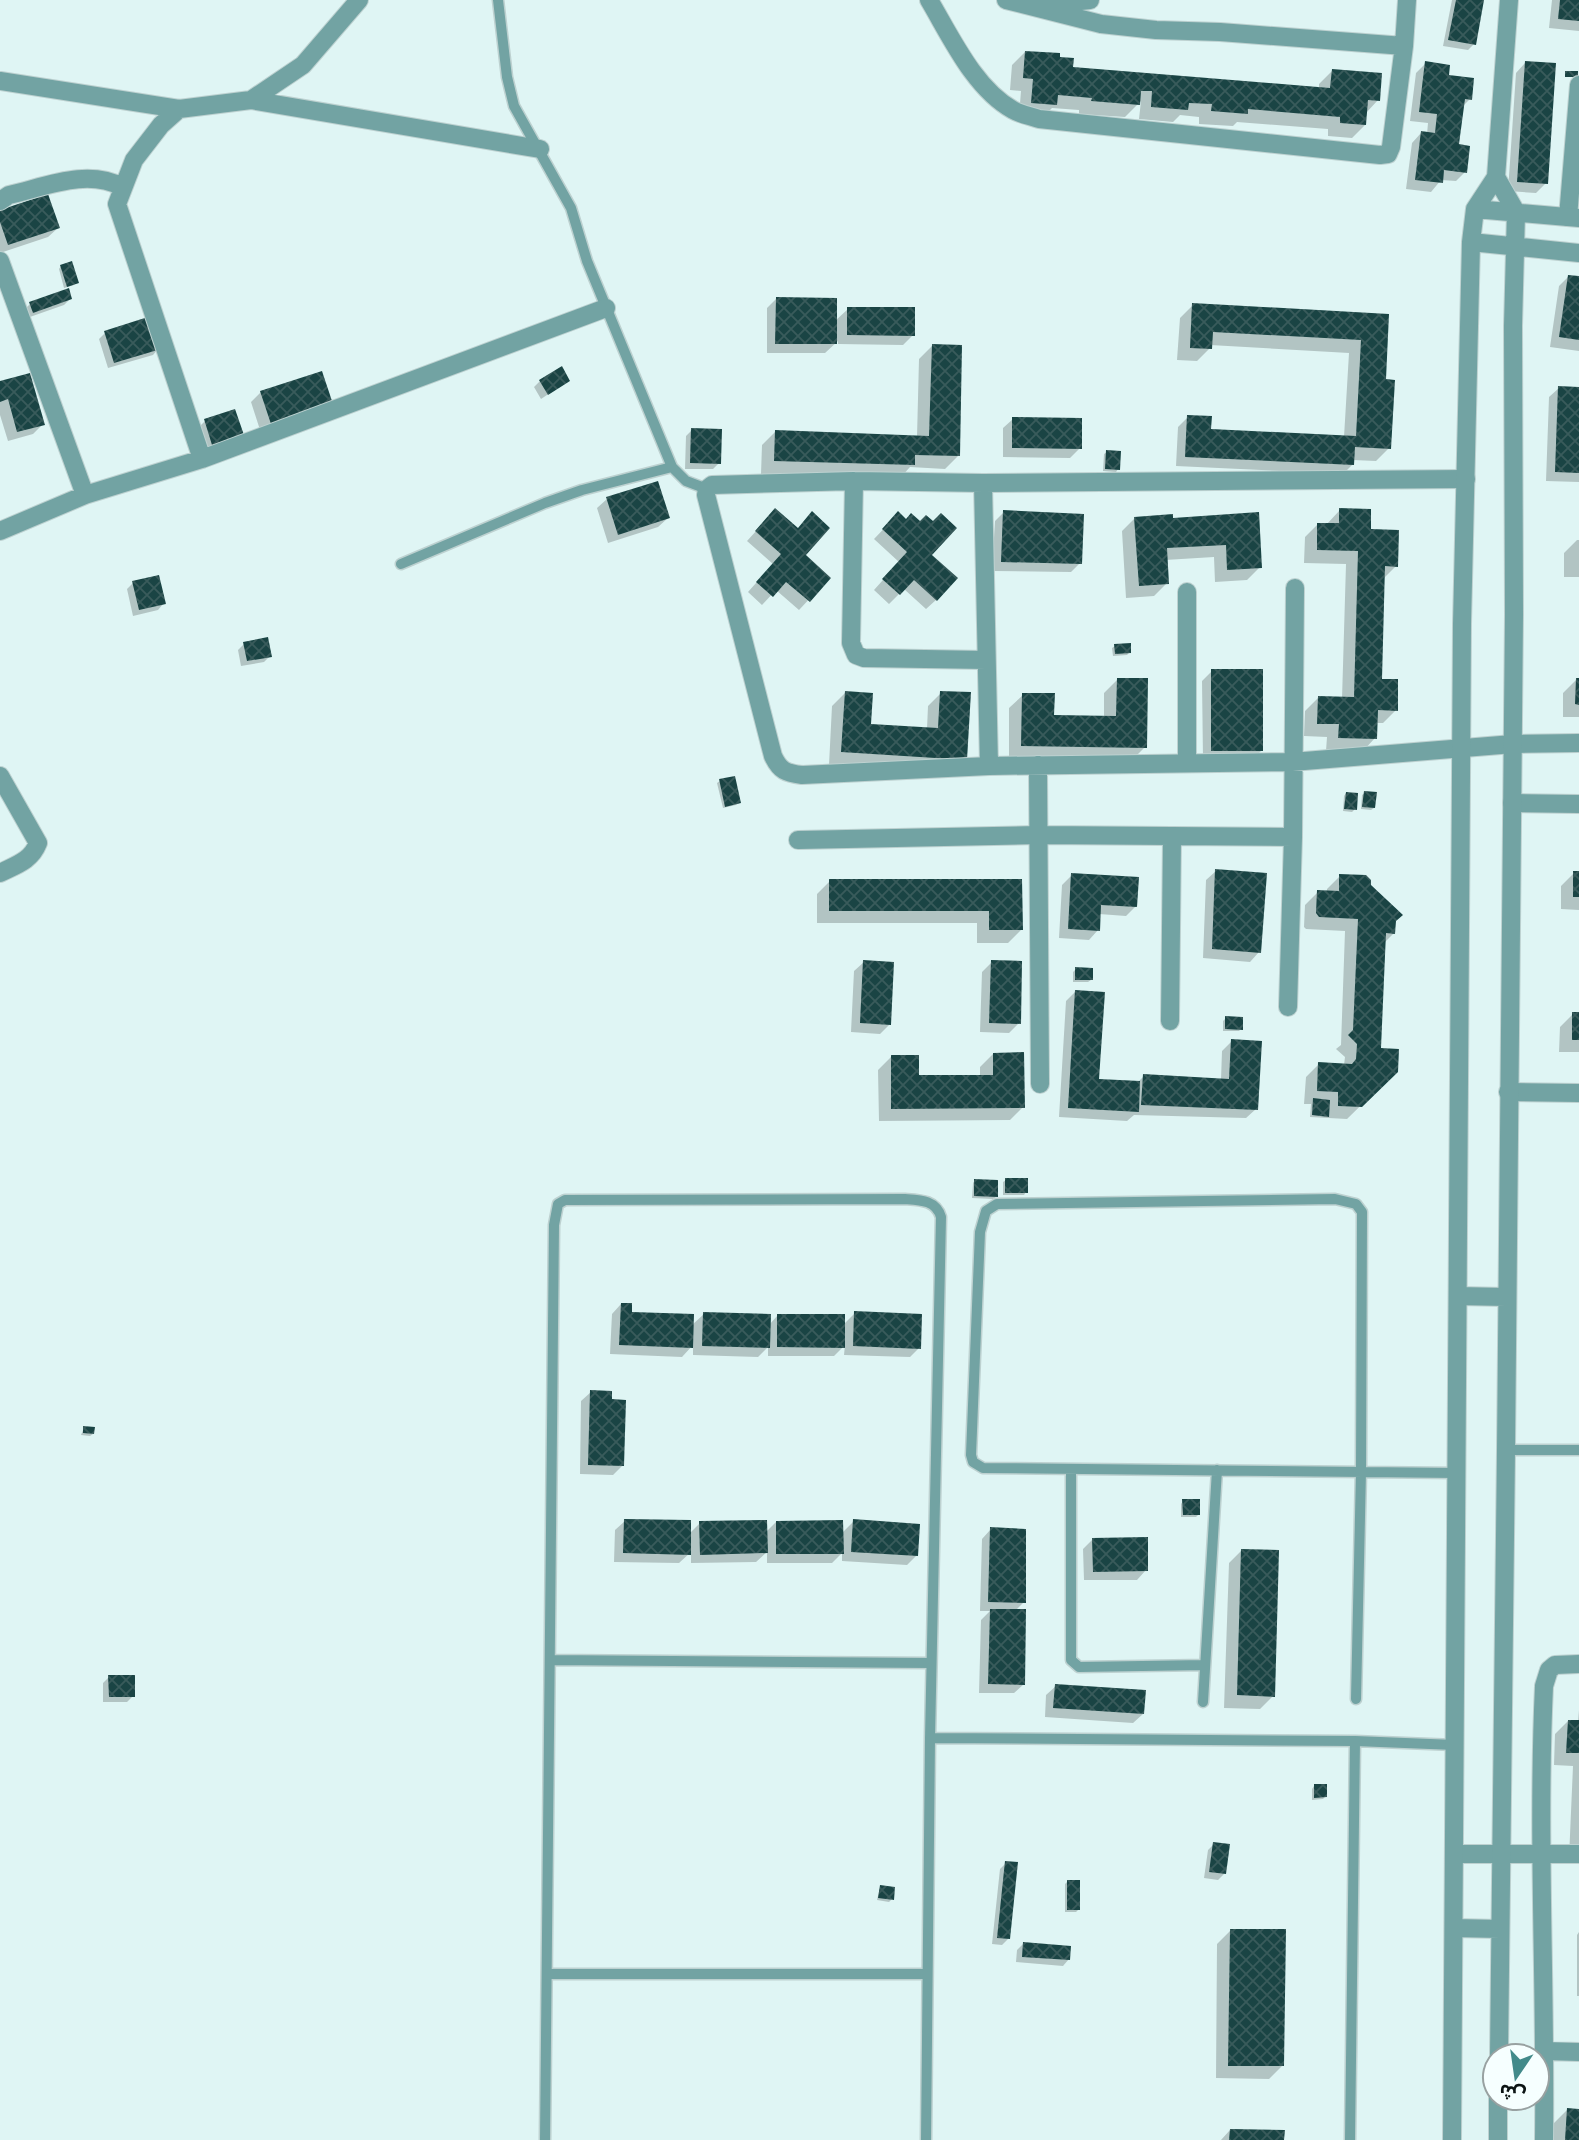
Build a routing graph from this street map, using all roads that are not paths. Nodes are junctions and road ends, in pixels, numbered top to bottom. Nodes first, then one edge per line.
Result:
1 (359, 0) edge
2 (498, 0) edge
3 (929, 0) edge
4 (1006, 0) edge
5 (1090, 0) edge
6 (1407, 0) edge
7 (1509, 0) edge
8 (1029, 7) junction
9 (1404, 46) junction
10 (0, 81) edge
11 (1579, 85) edge
12 (251, 100) junction
13 (179, 109) junction
14 (540, 149) junction
15 (1496, 177) junction
16 (122, 187) junction
17 (0, 201) edge
18 (1475, 209) junction
19 (1516, 212) junction
20 (1574, 217) edge
21 (1471, 242) junction
22 (1515, 246) junction
23 (1579, 253) edge
24 (0, 261) edge
25 (606, 308) junction
26 (202, 459) junction
27 (672, 467) junction
28 (1466, 479) junction
29 (854, 481) junction
30 (983, 483) junction
31 (707, 489) junction
32 (85, 495) junction
33 (0, 531) edge
34 (401, 564) dead end
35 (1295, 588) dead end
36 (1187, 593) dead end
37 (986, 660) junction
38 (1579, 743) edge
39 (1513, 744) junction
40 (1463, 748) junction
41 (1292, 762) junction
42 (1186, 763) junction
43 (1038, 765) junction
44 (989, 766) junction
45 (0, 776) edge
46 (1512, 803) junction
47 (1579, 804) edge
48 (1038, 835) junction
49 (1172, 836) junction
50 (1293, 837) junction
51 (798, 840) dead end
52 (0, 873) edge
53 (1288, 1007) dead end
54 (1170, 1021) dead end
55 (1040, 1084) dead end
56 (1508, 1092) junction
57 (1579, 1093) edge
58 (1458, 1296) junction
59 (1506, 1297) junction
60 (1506, 1450) junction
61 (1579, 1450) edge
62 (1071, 1469) junction
63 (1217, 1470) junction
64 (1361, 1471) junction
65 (1457, 1473) junction
66 (550, 1660) junction
67 (932, 1662) junction
68 (1579, 1664) edge
69 (1205, 1665) junction
70 (1356, 1699) dead end
71 (1203, 1702) dead end
72 (930, 1738) junction
73 (1355, 1741) junction
74 (1455, 1745) junction
75 (1454, 1854) junction
76 (1542, 1854) junction
77 (1579, 1854) edge
78 (1500, 1855) junction
79 (1454, 1928) junction
80 (1500, 1929) junction
81 (547, 1974) junction
82 (928, 1974) junction
83 (1499, 2042) edge
84 (1545, 2042) edge
85 (1551, 2051) edge
86 (1579, 2052) edge
87 (1498, 2112) edge
88 (1544, 2112) edge
89 (545, 2140) edge
90 (926, 2140) edge
91 (1350, 2140) edge
92 (1452, 2140) edge
93 (1498, 2140) edge
94 (1544, 2140) edge

1 - 12 street
2 - 14 lane
3 - 9 street
4 - 8 street
5 - 8 street
6 - 9 street
7 - 15 street
8 - 9 street
10 - 13 street
11 - 20 street
12 - 13 street
12 - 14 street
13 - 16 street
14 - 25 lane
15 - 18 street
15 - 19 street
16 - 17 street
16 - 26 street
18 - 19 street
18 - 21 street
19 - 20 street
19 - 22 street
21 - 22 street
21 - 28 street
22 - 23 street
22 - 39 street
24 - 32 street
25 - 26 street
25 - 27 lane
26 - 32 street
27 - 31 lane
27 - 34 lane
28 - 30 street
28 - 40 street
29 - 30 street
29 - 31 street
29 - 37 street
30 - 37 street
31 - 44 street
32 - 33 street
35 - 41 street
36 - 42 street
37 - 44 street
38 - 39 street
39 - 40 street
39 - 46 street
40 - 41 street
40 - 58 street
41 - 42 street
41 - 50 street
42 - 43 street
43 - 44 street
43 - 48 street
45 - 52 street
46 - 47 street
46 - 56 street
48 - 49 street
48 - 51 street
48 - 55 street
49 - 50 street
49 - 54 street
50 - 53 street
56 - 57 street
56 - 59 street
58 - 59 street
58 - 65 street
59 - 60 street
60 - 61 lane
60 - 78 street
62 - 63 lane
62 - 64 lane
62 - 69 lane
63 - 64 lane
63 - 69 lane
64 - 65 lane
64 - 70 lane
65 - 74 street
66 - 67 lane
66 - 67 lane
66 - 81 lane
67 - 72 lane
68 - 76 street
69 - 71 lane
72 - 73 lane
72 - 82 lane
73 - 74 lane
73 - 91 lane
74 - 75 street
75 - 78 street
75 - 79 street
76 - 77 street
76 - 78 street
76 - 84 street
78 - 80 street
79 - 80 street
79 - 92 street
80 - 83 street
81 - 82 lane
81 - 89 lane
82 - 90 lane
85 - 86 street
87 - 93 street
88 - 94 street

